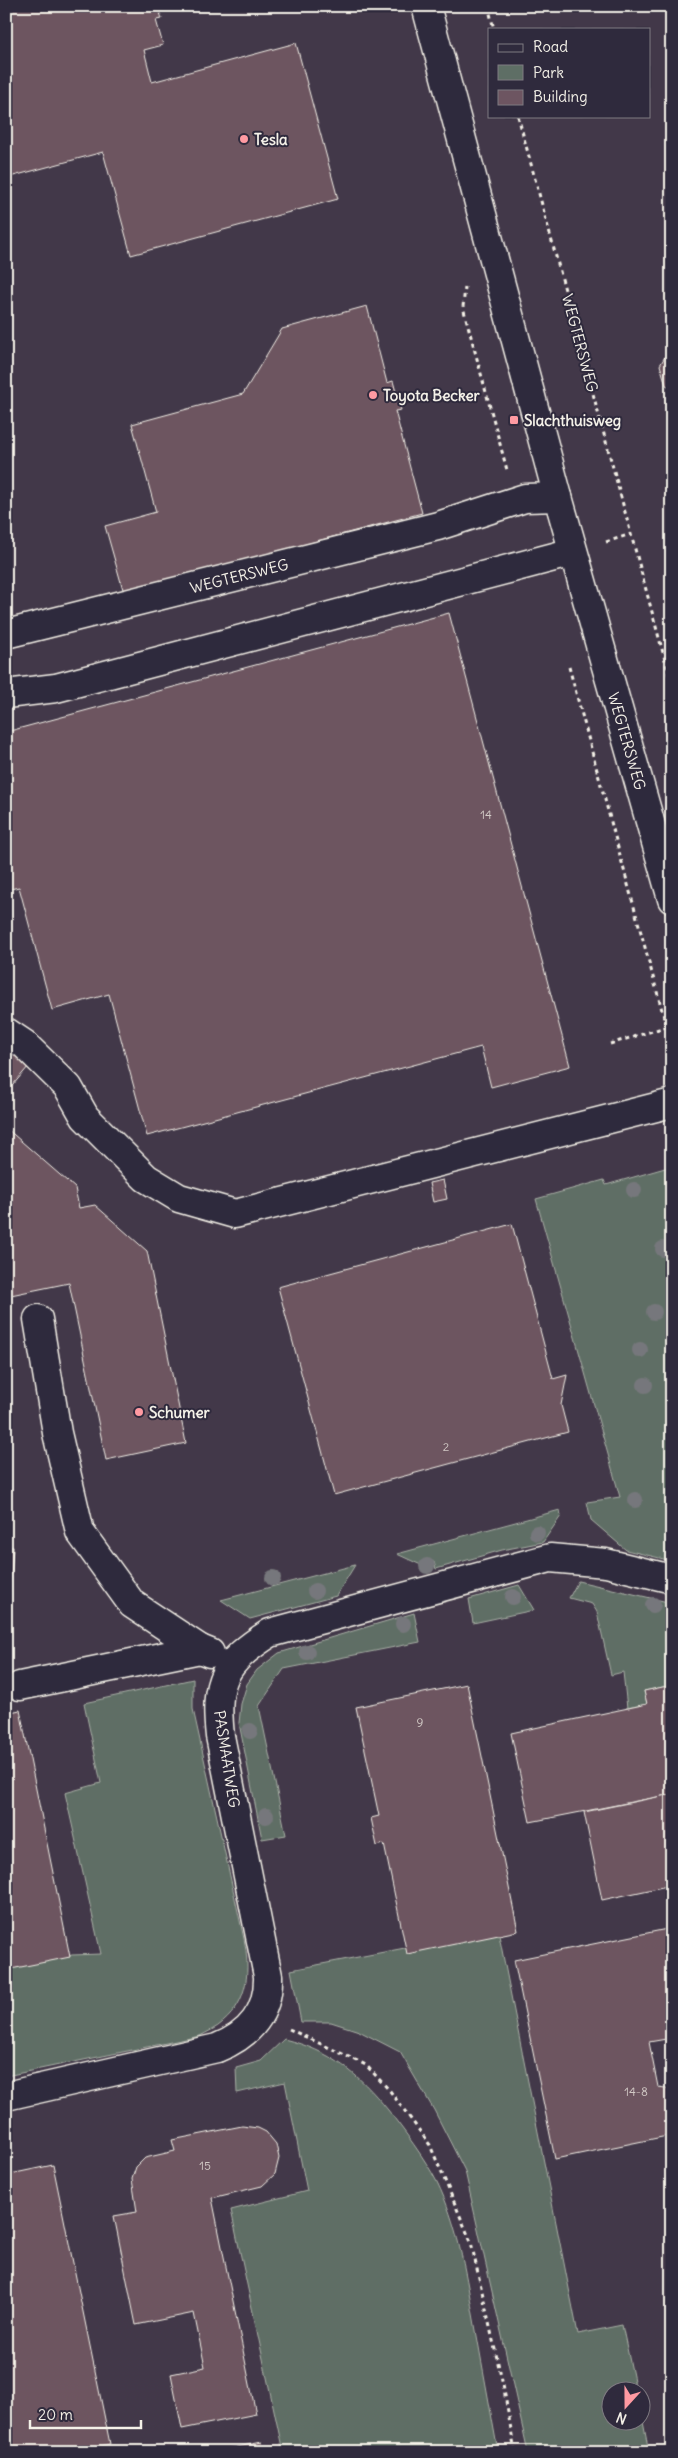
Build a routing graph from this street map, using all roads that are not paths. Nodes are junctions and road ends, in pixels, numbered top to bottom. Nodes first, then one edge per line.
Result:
1 (426, 6) edge
2 (558, 497) junction
3 (573, 552) junction
4 (6, 634) edge
5 (6, 694) edge
6 (672, 898) edge
7 (6, 1032) edge
8 (672, 1103) edge
9 (38, 1319) dead end
10 (672, 1579) edge
11 (200, 1649) junction
12 (232, 1664) junction
13 (20, 1686) dead end
14 (6, 2096) edge

1 - 2 street, WEGTERSWEG
2 - 3 street, WEGTERSWEG
2 - 4 street, WEGTERSWEG
3 - 5 street
3 - 6 street, WEGTERSWEG
7 - 8 street
9 - 11 street
10 - 12 street, PASMAATWEG
11 - 12 street
11 - 13 street
12 - 14 street, PASMAATWEG

